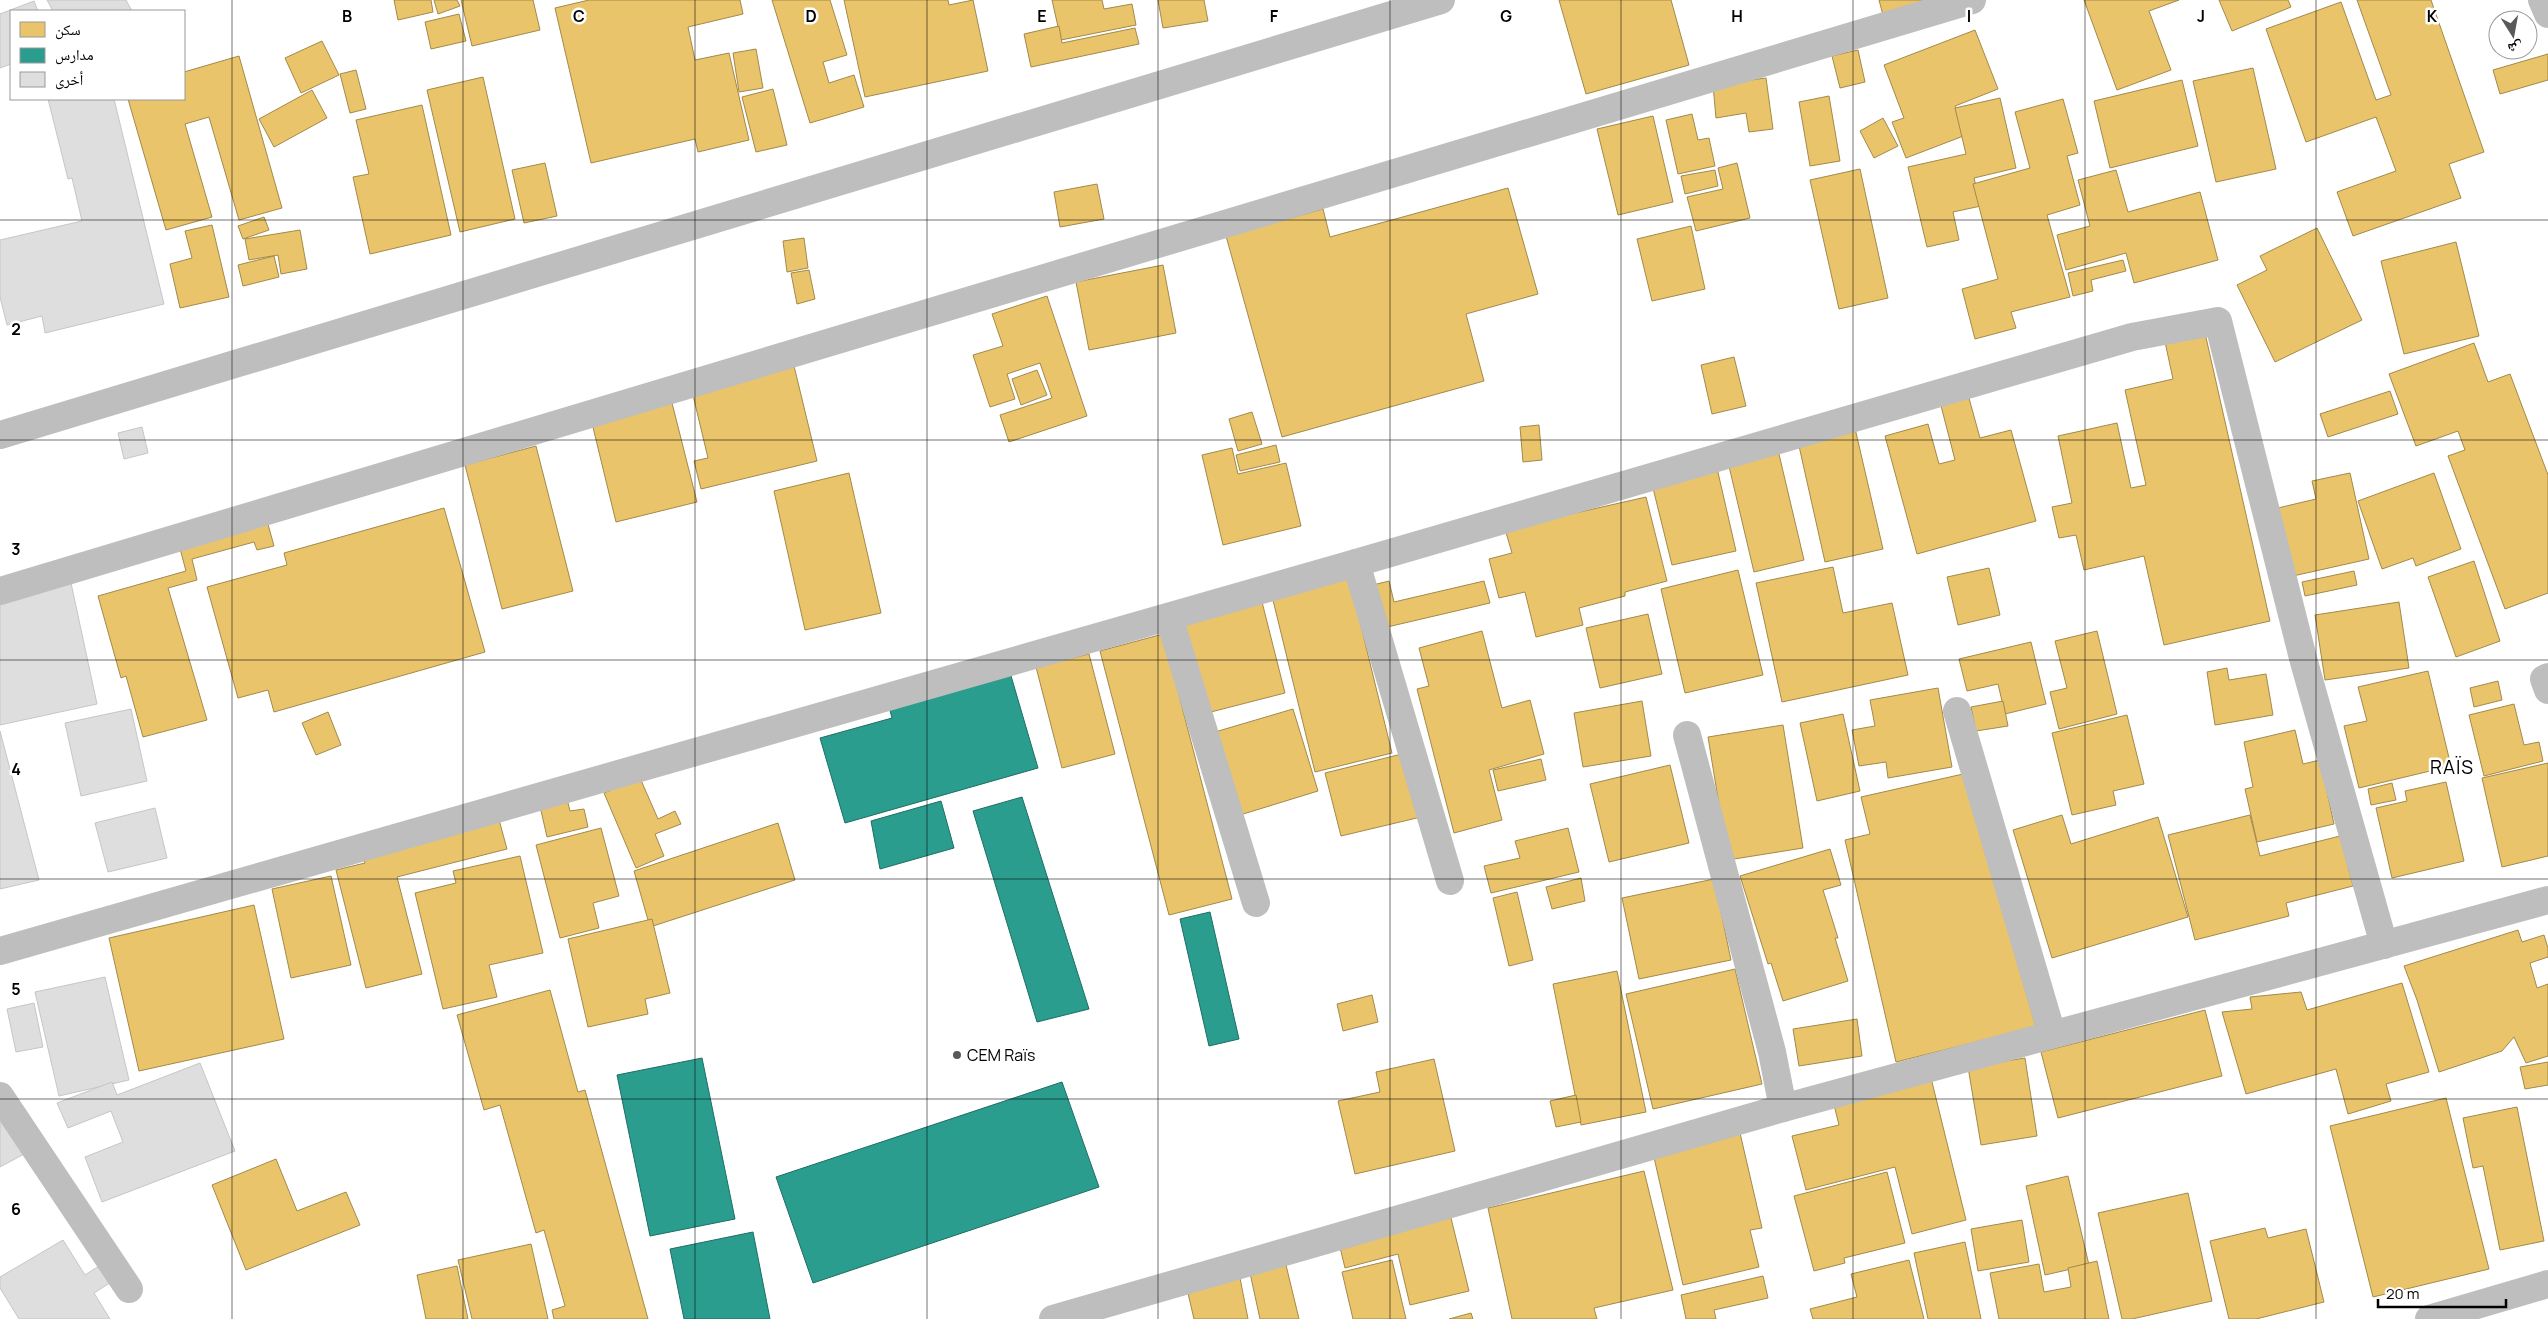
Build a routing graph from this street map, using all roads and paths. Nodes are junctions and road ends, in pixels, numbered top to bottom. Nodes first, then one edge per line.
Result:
1 (1441, 0) edge
2 (1972, 0) edge
3 (2542, 0) edge
4 (2548, 14) edge
5 (0, 435) edge
6 (1356, 563) junction
7 (0, 591) edge
8 (1169, 616) junction
9 (2548, 677) edge
10 (2548, 690) edge
11 (1957, 711) dead end
12 (1687, 735) dead end
13 (1450, 881) dead end
14 (2548, 900) edge
15 (1256, 903) dead end
16 (2384, 946) junction
17 (0, 951) edge
18 (2052, 1034) junction
19 (0, 1096) edge
20 (1782, 1108) junction
21 (2548, 1284) edge
22 (129, 1290) dead end
23 (1053, 1319) edge
24 (2429, 1319) edge

1 - 5 street
2 - 7 street
3 - 4 street
6 - 8 street
6 - 13 street
6 - 16 street
8 - 15 street
8 - 17 street
9 - 10 street
11 - 18 street
12 - 20 street
14 - 16 street
16 - 18 street
18 - 20 street
19 - 22 street
20 - 23 street
21 - 24 street

